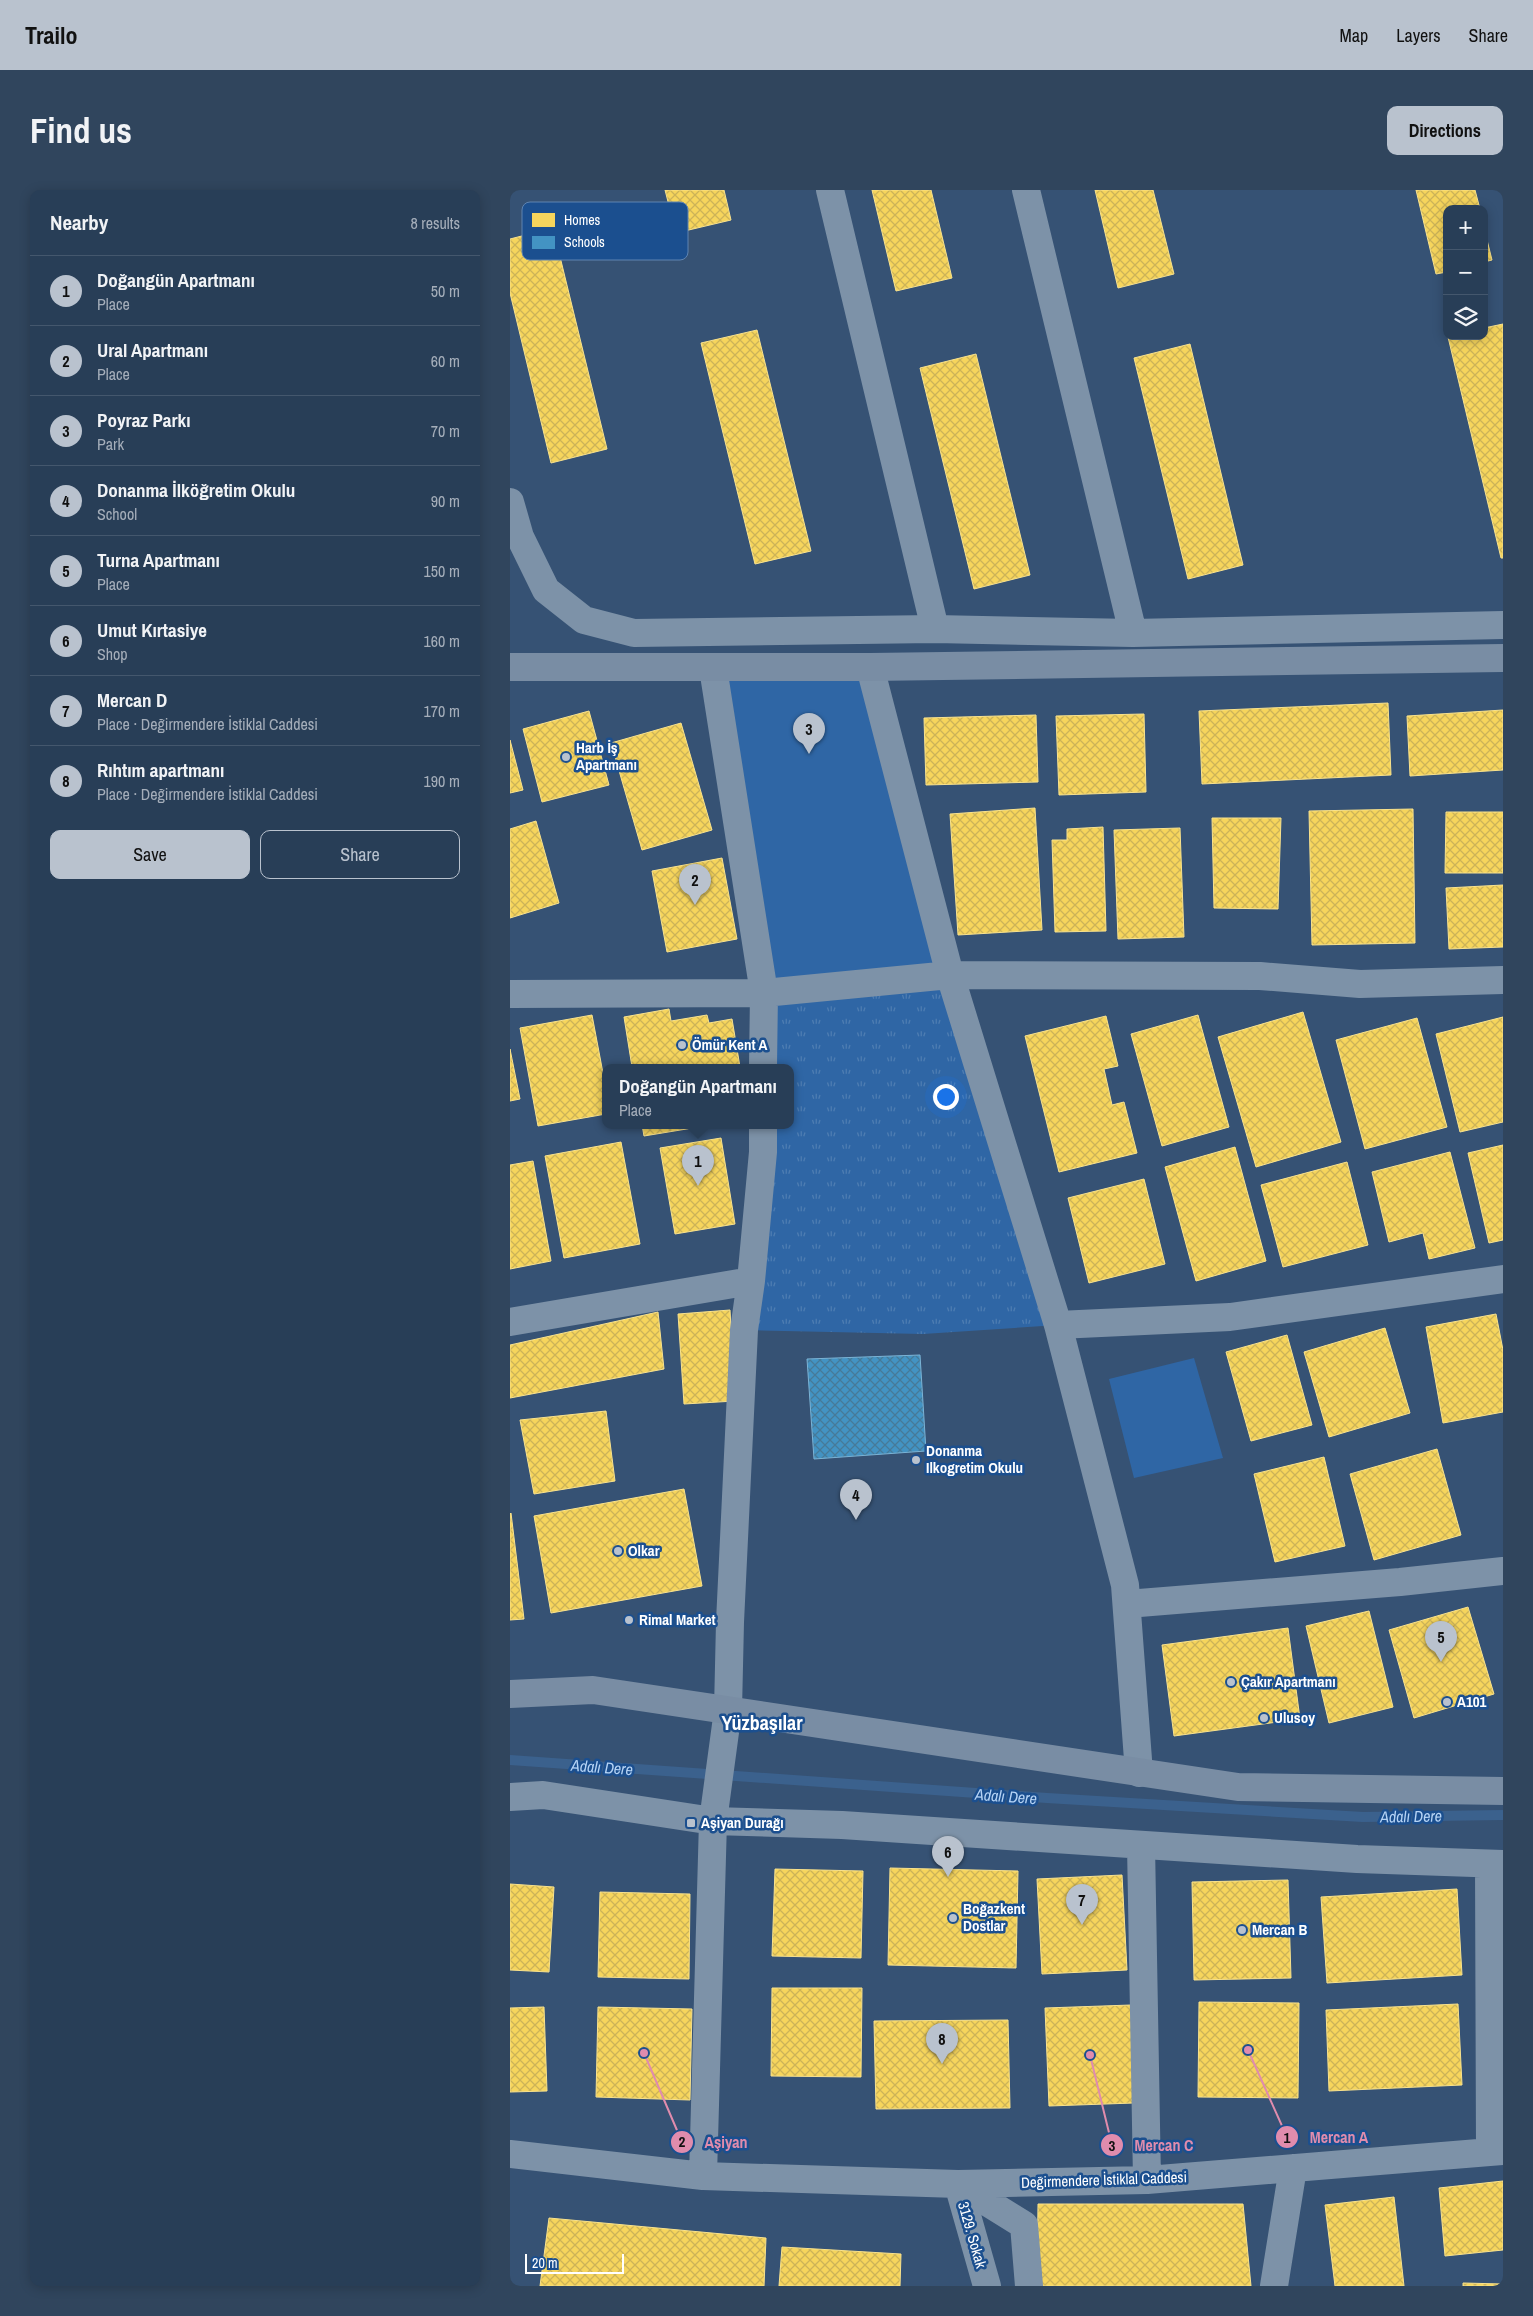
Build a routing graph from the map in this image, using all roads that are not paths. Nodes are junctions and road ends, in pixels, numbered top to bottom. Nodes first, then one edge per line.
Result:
1 (830, 190) edge
2 (1026, 190) edge
3 (510, 502) edge
4 (1503, 625) edge
5 (935, 629) junction
6 (1133, 633) junction
7 (1503, 658) edge
8 (510, 667) edge
9 (713, 668) junction
10 (870, 668) junction
11 (950, 975) junction
12 (1503, 980) edge
13 (764, 993) junction
14 (510, 994) edge
15 (764, 1064) edge
16 (763, 1129) edge
17 (1503, 1279) edge
18 (751, 1281) junction
19 (510, 1322) edge
20 (1058, 1325) junction
21 (1503, 1570) edge
22 (1127, 1604) junction
23 (510, 1694) edge
24 (728, 1710) junction
25 (1139, 1773) junction
26 (1503, 1791) edge
27 (510, 1797) edge
28 (713, 1821) junction
29 (1141, 1844) junction
30 (1496, 1864) edge
31 (1497, 2151) edge
32 (510, 2154) edge
33 (1293, 2168) junction
34 (703, 2176) junction
35 (1147, 2180) junction
36 (958, 2184) junction
37 (987, 2286) edge
38 (1028, 2286) edge
39 (1274, 2286) edge

1 - 5 street
2 - 6 street
3 - 5 street
4 - 6 street
5 - 6 street
7 - 10 street
8 - 9 street
9 - 10 street
9 - 13 street
10 - 11 street
11 - 12 street
11 - 13 street
11 - 20 street
13 - 14 street
13 - 15 street
16 - 18 street
17 - 20 street
18 - 19 street
18 - 24 street
20 - 22 street
21 - 22 street
22 - 25 street
23 - 24 street
24 - 25 street
24 - 28 street
25 - 26 street
27 - 28 street
28 - 29 street
28 - 34 street
29 - 30 street
29 - 35 street
30 - 31 street
31 - 33 street, Değirmendere İstiklal Caddesi
32 - 34 street, Değirmendere İstiklal Caddesi
33 - 35 street, Değirmendere İstiklal Caddesi
33 - 39 street
34 - 36 street, Değirmendere İstiklal Caddesi
35 - 36 street, Değirmendere İstiklal Caddesi
36 - 37 street, 3129. Sokak
36 - 38 street

